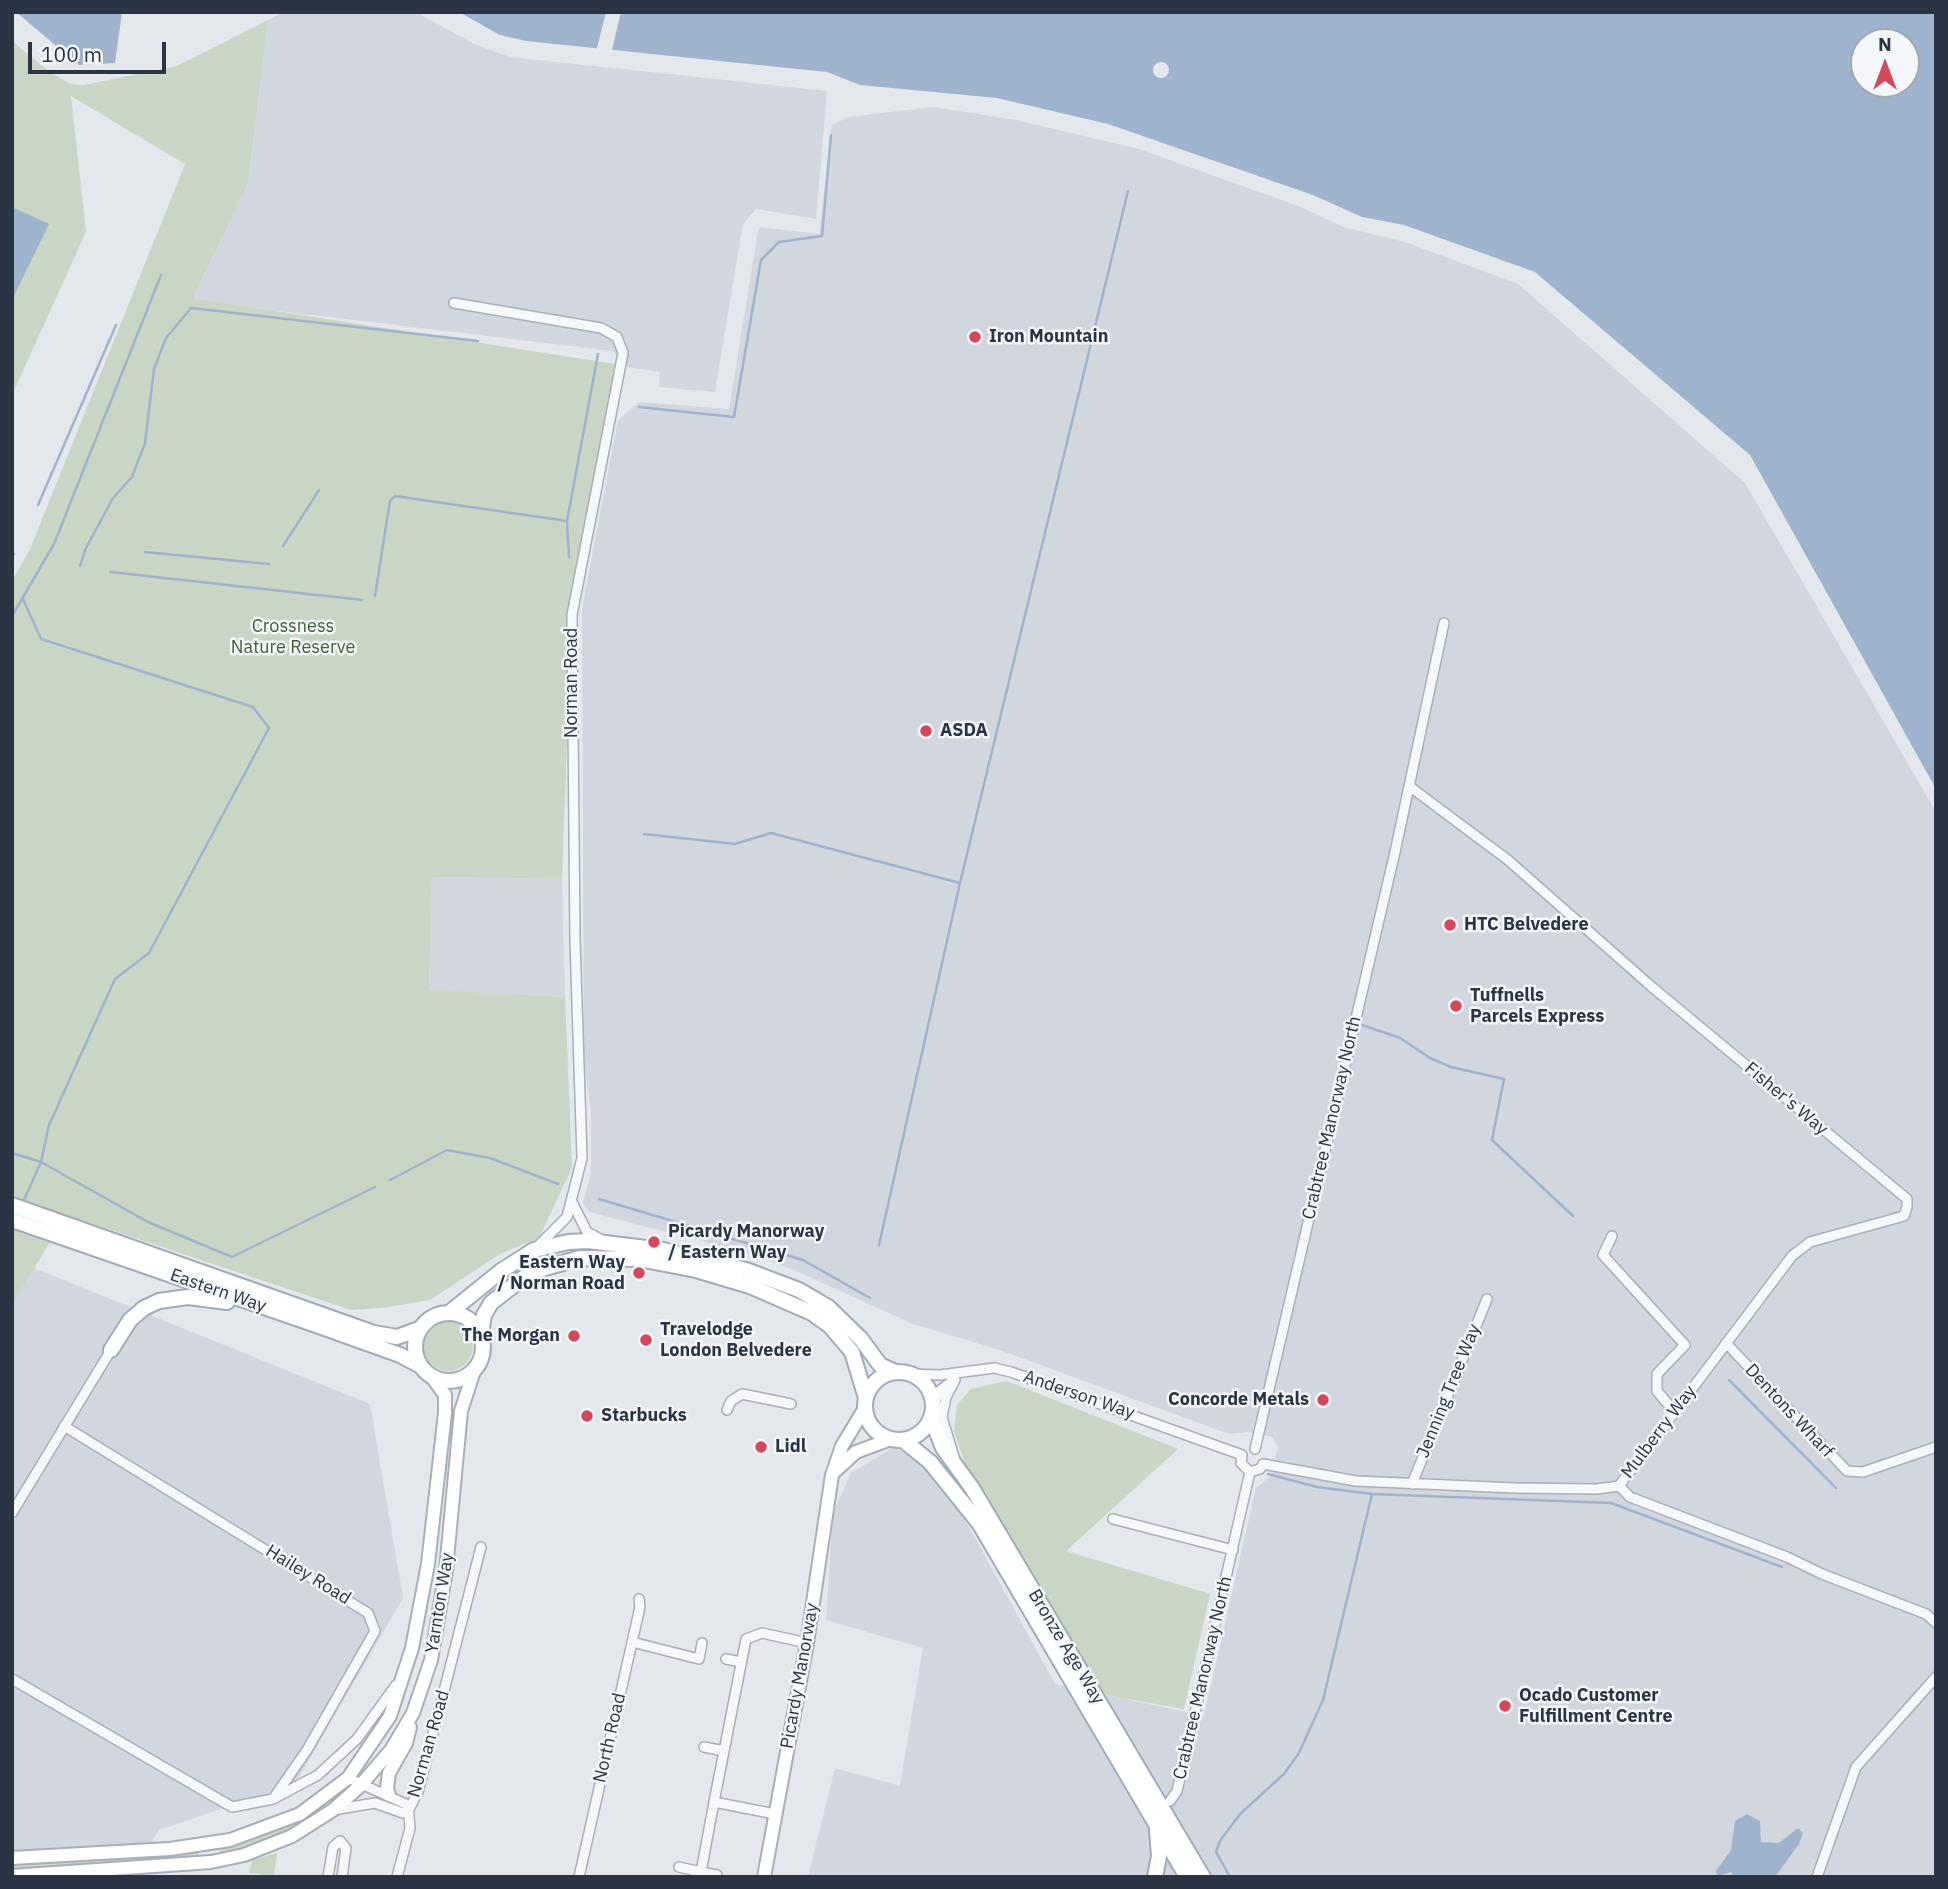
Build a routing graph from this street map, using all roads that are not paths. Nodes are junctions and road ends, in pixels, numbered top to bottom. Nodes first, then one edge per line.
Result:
1 (454, 303) dead end
2 (1444, 623) dead end
3 (1409, 786) junction
4 (574, 1197) junction
5 (12, 1205) edge
6 (1904, 1216) joint
7 (32, 1219) junction
8 (12, 1220) edge
9 (1612, 1236) dead end
10 (607, 1243) junction
11 (534, 1250) junction
12 (1487, 1299) dead end
13 (449, 1313) junction
14 (316, 1325) junction
15 (419, 1329) junction
16 (481, 1334) junction
17 (1726, 1343) junction
18 (111, 1350) joint
19 (475, 1368) junction
20 (427, 1371) junction
21 (965, 1372) junction
22 (902, 1373) junction
23 (955, 1380) junction
24 (866, 1403) junction
25 (791, 1404) dead end
26 (727, 1410) dead end
27 (1674, 1411) junction
28 (932, 1412) junction
29 (64, 1426) junction
30 (897, 1439) junction
31 (1936, 1447) edge
32 (1255, 1449) junction
33 (1242, 1455) junction
34 (1263, 1464) junction
35 (957, 1469) junction
36 (1250, 1472) junction
37 (832, 1475) junction
38 (1412, 1484) junction
39 (1619, 1486) junction
40 (12, 1513) edge
41 (1113, 1519) dead end
42 (480, 1550) dead end
43 (1233, 1550) junction
44 (639, 1599) dead end
45 (1936, 1623) edge
46 (632, 1642) junction
47 (702, 1643) dead end
48 (807, 1643) junction
49 (726, 1659) dead end
50 (741, 1662) junction
51 (1936, 1677) edge
52 (12, 1679) edge
53 (400, 1680) junction
54 (413, 1713) junction
55 (704, 1747) dead end
56 (724, 1751) junction
57 (348, 1779) junction
58 (360, 1786) junction
59 (389, 1795) junction
60 (273, 1799) junction
61 (1170, 1801) dead end
62 (714, 1802) junction
63 (374, 1803) junction
64 (333, 1810) junction
65 (408, 1811) junction
66 (775, 1814) junction
67 (1157, 1826) junction
68 (12, 1858) edge
69 (679, 1867) dead end
70 (701, 1872) junction
71 (717, 1875) dead end
72 (12, 1876) edge
73 (328, 1877) edge
74 (342, 1877) edge
75 (397, 1877) edge
76 (579, 1877) edge
77 (764, 1877) edge
78 (1155, 1877) edge
79 (1187, 1877) edge
80 (1203, 1877) edge
81 (1818, 1877) edge

1 - 4 street, Norman Road
2 - 3 street, Crabtree Manorway North
3 - 6 street, Fisher's Way
3 - 32 street, Crabtree Manorway North
4 - 10 street
4 - 11 street, Norman Road
5 - 7 main road, Eastern Way
6 - 17 street, Mulberry Way
7 - 8 main road, Eastern Way
7 - 14 main road, Eastern Way
7 - 15 main road, Eastern Way
9 - 27 street
10 - 11 main road
10 - 22 main road
11 - 13 main road
12 - 38 street, Jenning Tree Way
13 - 15 main road
13 - 16 main road
14 - 18 main road
14 - 20 main road, Eastern Way
15 - 20 main road
16 - 19 main road
16 - 24 main road
17 - 27 street, Mulberry Way
17 - 31 street, Dentons Wharf
18 - 29 street
19 - 20 main road
19 - 54 street, Yarnton Way
20 - 53 street, Yarnton Way
21 - 22 street, Anderson Way
21 - 23 street
21 - 33 street, Anderson Way
22 - 24 main road
22 - 28 main road
23 - 28 street
23 - 35 street
24 - 30 main road
24 - 37 street, Picardy Manorway
25 - 26 street
27 - 39 street, Mulberry Way
28 - 30 main road
28 - 35 main road, Bronze Age Way
29 - 40 street
29 - 60 street, Hailey Road
30 - 37 street
30 - 67 main road, Bronze Age Way
32 - 33 street
32 - 34 street
33 - 36 street
34 - 36 street
34 - 38 street, Mulberry Way
35 - 80 main road, Bronze Age Way
36 - 43 street, Crabtree Manorway North
37 - 48 street, Picardy Manorway
38 - 39 street, Mulberry Way
39 - 45 street
41 - 43 street
42 - 65 street, Norman Road
43 - 61 street, Crabtree Manorway North
44 - 46 street, North Road
46 - 47 street
46 - 76 street, North Road
48 - 50 street
48 - 66 street, Picardy Manorway
49 - 50 street
50 - 56 street
51 - 81 street
52 - 60 street
53 - 57 street, Yarnton Way
53 - 60 street
54 - 58 street, Yarnton Way
54 - 59 street
55 - 56 street
56 - 62 street
57 - 58 street, Norman Road
57 - 68 street, Yarnton Way
58 - 59 street, Norman Road
58 - 63 street, Norman Road
58 - 64 street, Yarnton Way
59 - 65 street, Norman Road
62 - 66 street
62 - 70 street
63 - 64 street, Norman Road
63 - 65 street, Norman Road
64 - 72 street, Yarnton Way
65 - 75 street, Norman Road
66 - 77 street, Picardy Manorway
67 - 78 main road
67 - 79 main road, Bronze Age Way
69 - 70 street
70 - 71 street
73 - 74 street

